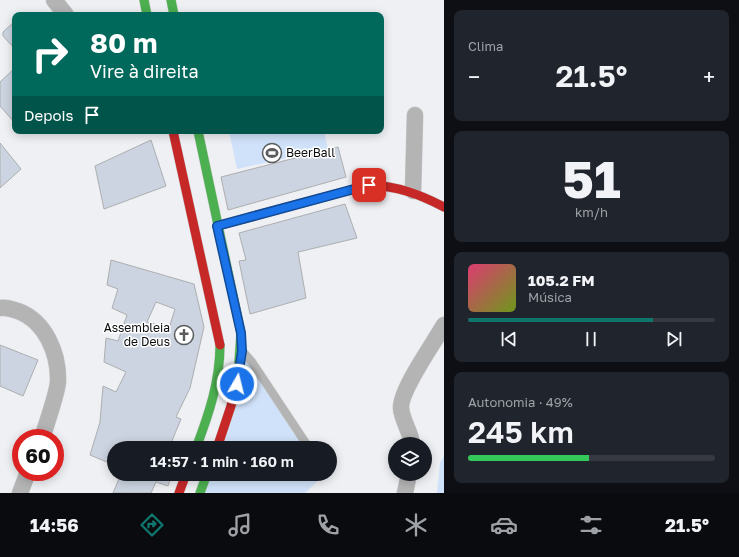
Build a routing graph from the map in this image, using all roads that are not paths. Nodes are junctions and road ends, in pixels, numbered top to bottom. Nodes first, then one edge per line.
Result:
1 (54, 0) edge
2 (144, 0) edge
3 (171, 0) edge
4 (64, 12) edge
5 (146, 12) edge
6 (173, 12) edge
7 (415, 115) dead end
8 (174, 134) edge
9 (199, 134) edge
10 (413, 191) junction
11 (444, 208) edge
12 (217, 226) junction
13 (0, 308) edge
14 (444, 325) edge
15 (242, 351) junction
16 (45, 429) edge
17 (409, 437) edge
18 (199, 441) edge
19 (219, 441) edge
20 (304, 441) edge
21 (25, 481) edge
22 (183, 481) edge
23 (204, 481) edge
24 (407, 481) edge
25 (20, 493) edge
26 (178, 493) edge
27 (200, 493) edge
28 (404, 493) edge

1 - 4 street
2 - 5 main road
3 - 6 main road
7 - 10 street
8 - 18 main road
9 - 12 main road
10 - 11 main road
10 - 12 main road
12 - 15 main road
13 - 16 street
14 - 17 street
15 - 19 main road
15 - 20 lane
21 - 25 street
22 - 26 main road
23 - 27 main road
24 - 28 street

